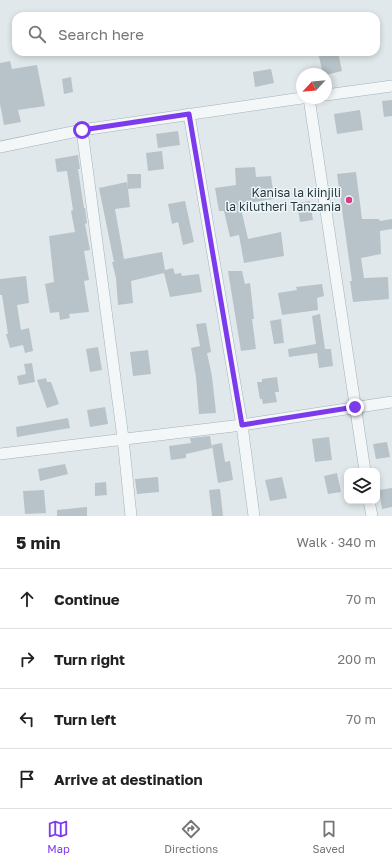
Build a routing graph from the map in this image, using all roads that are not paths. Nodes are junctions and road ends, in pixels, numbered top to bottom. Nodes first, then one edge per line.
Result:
1 (392, 86) edge
2 (332, 94) edge
3 (296, 99) edge
4 (310, 104) edge
5 (189, 114) junction
6 (82, 130) junction
7 (0, 147) edge
8 (392, 402) edge
9 (355, 407) junction
10 (242, 425) junction
11 (123, 438) junction
12 (0, 454) edge
13 (365, 468) edge
14 (370, 504) edge
15 (131, 516) edge
16 (254, 516) edge
17 (372, 516) edge

1 - 2 street
3 - 5 street
4 - 9 street
5 - 6 street
5 - 10 street
6 - 7 street
6 - 11 street
8 - 9 street
9 - 10 street
9 - 13 street
10 - 11 street
10 - 16 street
11 - 12 street
11 - 15 street
14 - 17 street

